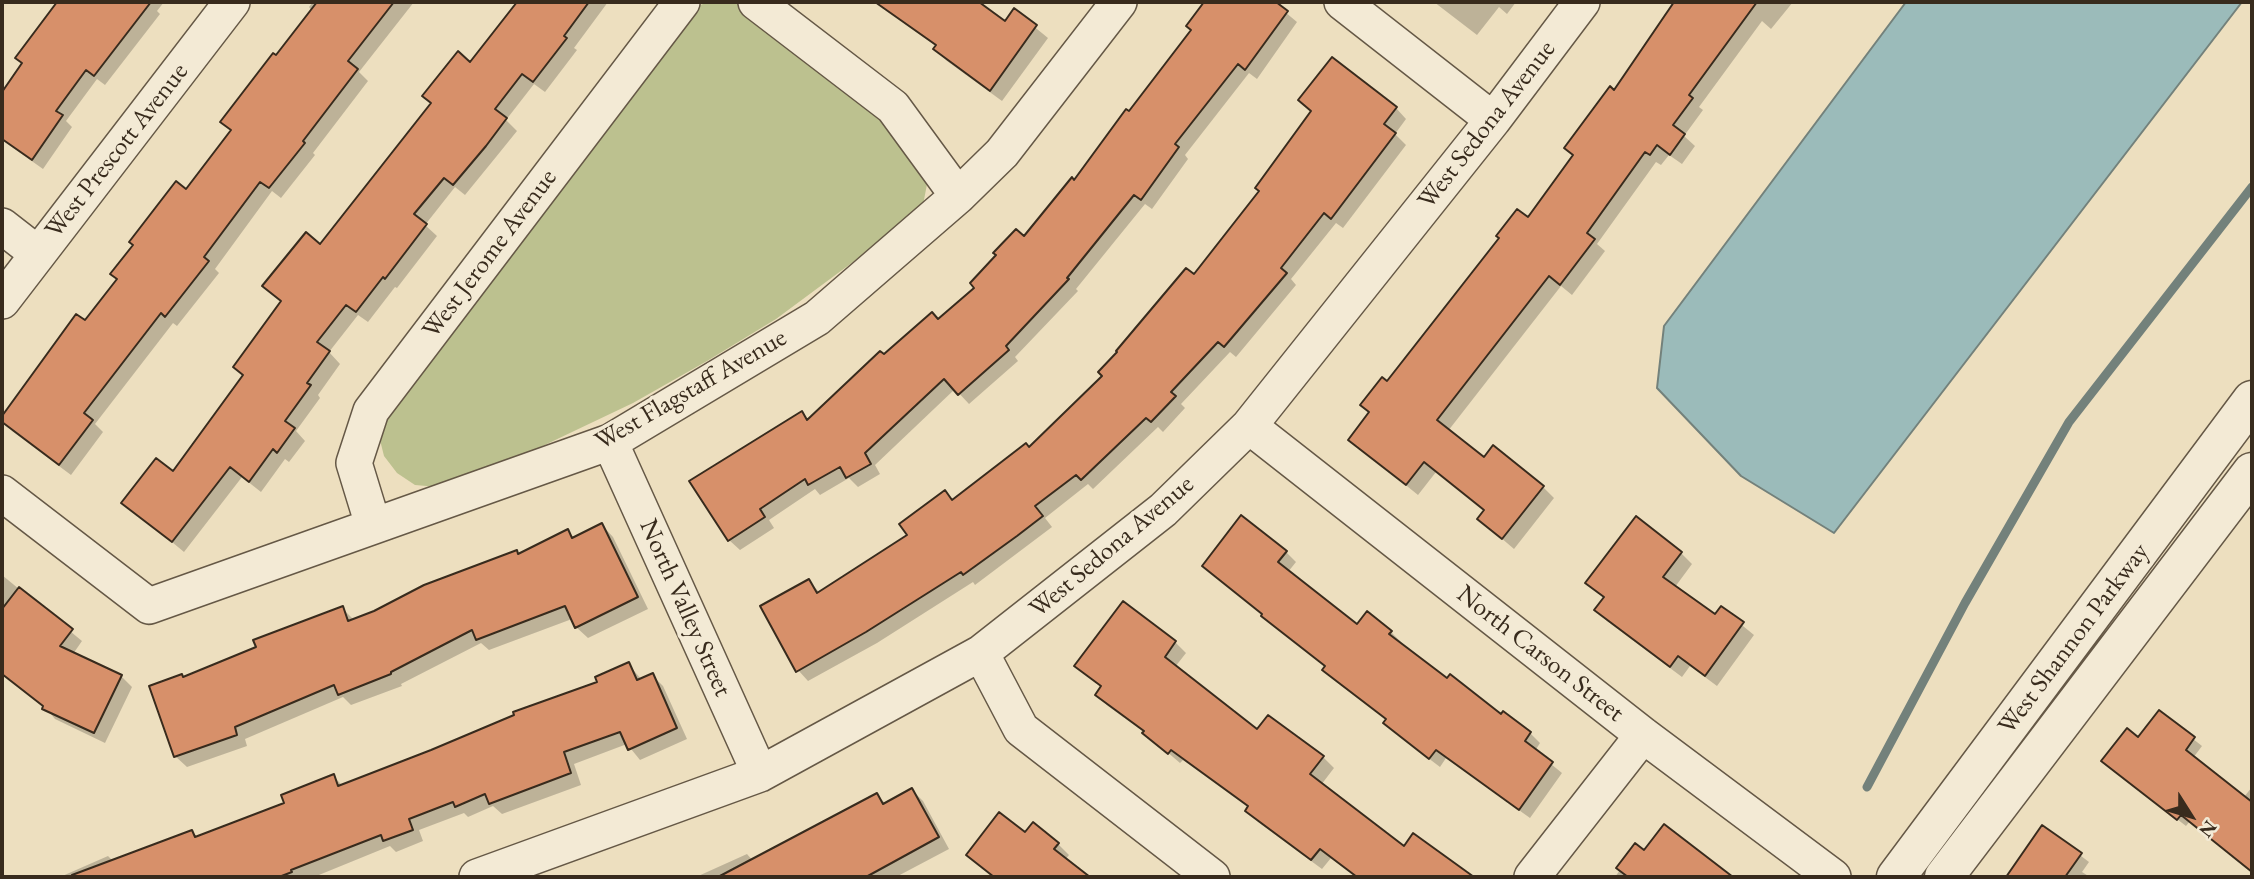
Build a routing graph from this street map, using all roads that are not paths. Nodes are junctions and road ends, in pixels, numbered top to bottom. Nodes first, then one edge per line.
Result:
1 (232, 2) edge
2 (682, 2) edge
3 (756, 2) edge
4 (1119, 2) edge
5 (1342, 2) edge
6 (1582, 2) edge
7 (1493, 120) junction
8 (958, 196) junction
9 (2, 226) edge
10 (38, 254) junction
11 (2, 301) edge
12 (2252, 400) edge
13 (1249, 426) junction
14 (610, 442) junction
15 (2252, 472) edge
16 (2, 493) edge
17 (373, 524) junction
18 (981, 653) junction
19 (1643, 735) junction
20 (760, 774) junction
21 (477, 877) edge
22 (1212, 877) edge
23 (1532, 877) edge
24 (1833, 877) edge
25 (1896, 877) edge
26 (1944, 877) edge

1 - 10 street, West Prescott Avenue
2 - 17 street, West Jerome Avenue
3 - 8 street
4 - 8 street, West Flagstaff Avenue
5 - 7 street
6 - 7 street, West Sedona Avenue
7 - 13 street, West Sedona Avenue
8 - 14 street, West Flagstaff Avenue
9 - 10 street
10 - 11 street, West Prescott Avenue
12 - 25 street, West Shannon Parkway
13 - 18 street, West Sedona Avenue
13 - 19 street, North Carson Street
14 - 17 street, West Flagstaff Avenue
14 - 20 street, North Valley Street
15 - 26 street, West Shannon Parkway
16 - 17 street, West Flagstaff Avenue
18 - 20 street, West Sedona Avenue
18 - 22 street
19 - 23 street
19 - 24 street, North Carson Street
20 - 21 street, West Sedona Avenue

